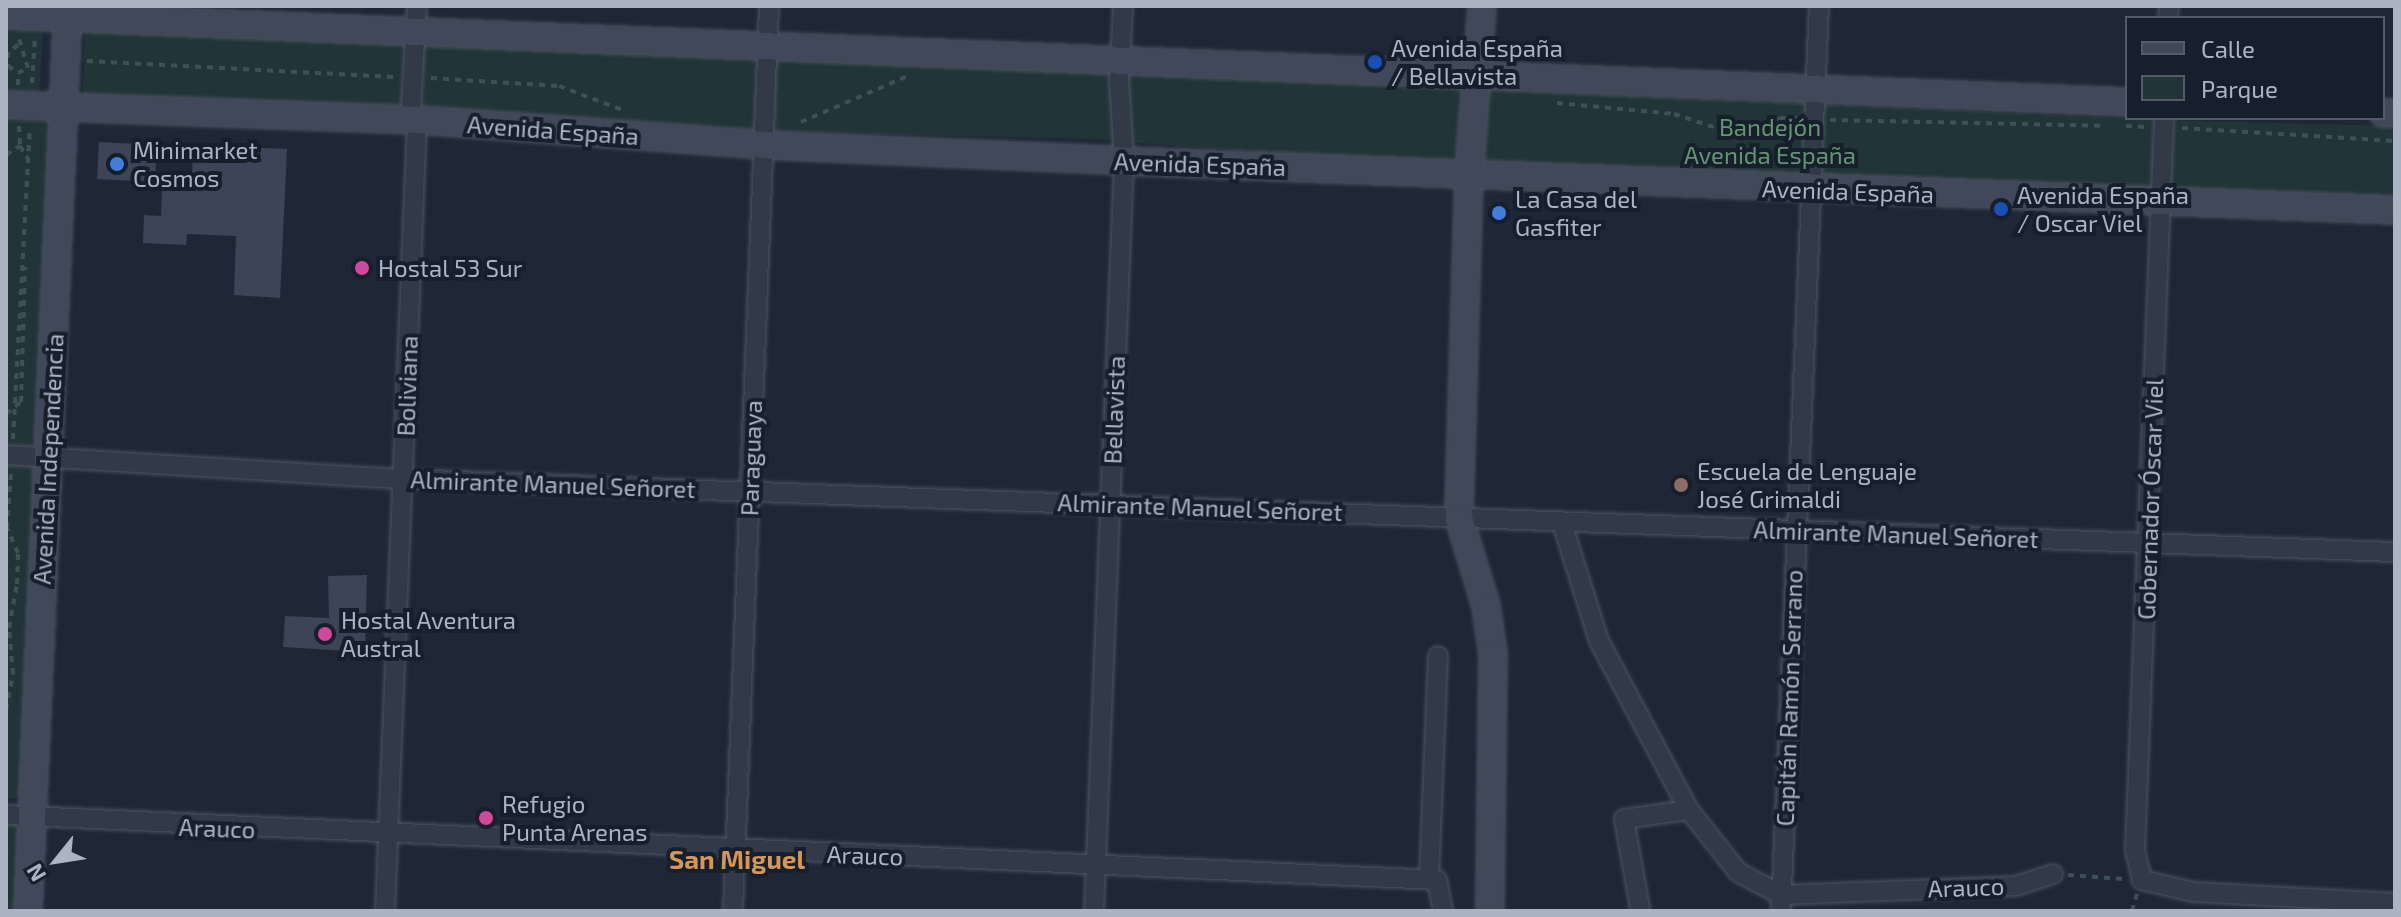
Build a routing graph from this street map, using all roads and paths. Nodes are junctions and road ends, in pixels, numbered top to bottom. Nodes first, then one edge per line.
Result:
1 (769, 6) edge
2 (1123, 6) edge
3 (1482, 6) edge
4 (1819, 6) edge
5 (67, 11) edge
6 (20, 15) edge
7 (416, 18) edge
8 (18, 45) junction
9 (768, 45) junction
10 (34, 58) junction
11 (65, 60) junction
12 (1119, 60) junction
13 (921, 72) dead end
14 (18, 73) junction
15 (1480, 75) junction
16 (413, 78) junction
17 (1815, 89) junction
18 (2125, 102) edge
19 (1554, 103) dead end
20 (19, 106) edge
21 (63, 108) junction
22 (639, 115) dead end
23 (1814, 119) junction
24 (417, 120) junction
25 (2164, 123) edge
26 (766, 134) junction
27 (2395, 141) edge
28 (20, 146) junction
29 (6, 155) edge
30 (28, 158) junction
31 (1124, 161) junction
32 (1469, 175) junction
33 (1812, 191) junction
34 (2161, 200) junction
35 (2395, 210) edge
36 (14, 407) junction
37 (6, 414) edge
38 (9, 455) edge
39 (48, 458) junction
40 (403, 479) junction
41 (750, 492) junction
42 (1110, 502) junction
43 (1459, 518) junction
44 (1562, 523) junction
45 (1795, 531) junction
46 (2148, 542) junction
47 (2395, 552) edge
48 (1438, 656) dead end
49 (6, 710) edge
50 (1689, 810) junction
51 (6, 815) edge
52 (32, 820) junction
53 (389, 835) junction
54 (736, 850) junction
55 (1096, 865) junction
56 (2053, 874) joint
57 (1433, 879) junction
58 (2142, 880) junction
59 (2395, 903) edge
60 (1783, 906) edge
61 (1640, 908) dead end
62 (28, 911) edge
63 (385, 911) edge
64 (733, 911) edge
65 (1094, 911) edge
66 (1443, 911) edge
67 (1490, 911) edge

1 - 9 street, Paraguaya
2 - 12 street, Bellavista
3 - 15 main road
4 - 17 street, Capitán Ramón Serrano
5 - 6 main road
5 - 7 main road
5 - 11 main road, Avenida Independencia
6 - 8 path
6 - 10 path
7 - 9 main road
7 - 16 street, Boliviana
8 - 14 path
8 - 14 path
9 - 12 main road
9 - 26 street, Paraguaya
10 - 11 path
10 - 20 path
11 - 16 path
11 - 21 main road, Avenida Independencia
12 - 15 main road
12 - 31 street, Bellavista
13 - 26 path
14 - 20 path
15 - 17 main road
15 - 32 main road
16 - 22 path
16 - 24 street, Boliviana
17 - 18 main road
17 - 23 street, Capitán Ramón Serrano
19 - 23 path
20 - 21 main road, Avenida España
20 - 28 path
20 - 30 path
21 - 24 main road, Avenida España
21 - 39 main road, Avenida Independencia
23 - 25 path
23 - 33 street, Capitán Ramón Serrano
24 - 26 main road, Avenida España
24 - 40 street, Boliviana
25 - 27 path
25 - 34 street, Gobernador Óscar Viel
26 - 31 main road, Avenida España
26 - 41 street, Paraguaya
28 - 29 path
28 - 30 path
30 - 36 path
31 - 32 main road, Avenida España
31 - 42 street, Bellavista
32 - 33 main road, Avenida España
32 - 43 main road
33 - 34 main road, Avenida España
33 - 45 street, Capitán Ramón Serrano
34 - 35 main road, Avenida España
34 - 46 street, Gobernador Óscar Viel
36 - 37 path
36 - 38 path
38 - 39 street, Almirante Manuel Señoret
38 - 49 path
39 - 40 street, Almirante Manuel Señoret
39 - 52 main road, Avenida Independencia
40 - 41 street, Almirante Manuel Señoret
40 - 53 street, Boliviana
41 - 42 street, Almirante Manuel Señoret
41 - 54 street, Paraguaya
42 - 43 street, Almirante Manuel Señoret
42 - 55 street, Bellavista
43 - 44 street, Almirante Manuel Señoret
43 - 67 main road
44 - 45 street, Almirante Manuel Señoret
44 - 50 street
45 - 46 street, Almirante Manuel Señoret
45 - 60 street, Capitán Ramón Serrano
46 - 47 street, Almirante Manuel Señoret
46 - 58 street, Gobernador Óscar Viel
48 - 57 street
50 - 60 street
50 - 61 street
51 - 52 street, Arauco
52 - 53 street, Arauco
52 - 62 main road, Avenida Independencia
53 - 54 street, Arauco
53 - 63 street, Boliviana
54 - 55 street, Arauco
54 - 64 street, Paraguaya
55 - 57 street, Arauco
55 - 65 street, Bellavista
56 - 58 path
56 - 60 street, Arauco
57 - 66 street
58 - 59 street

